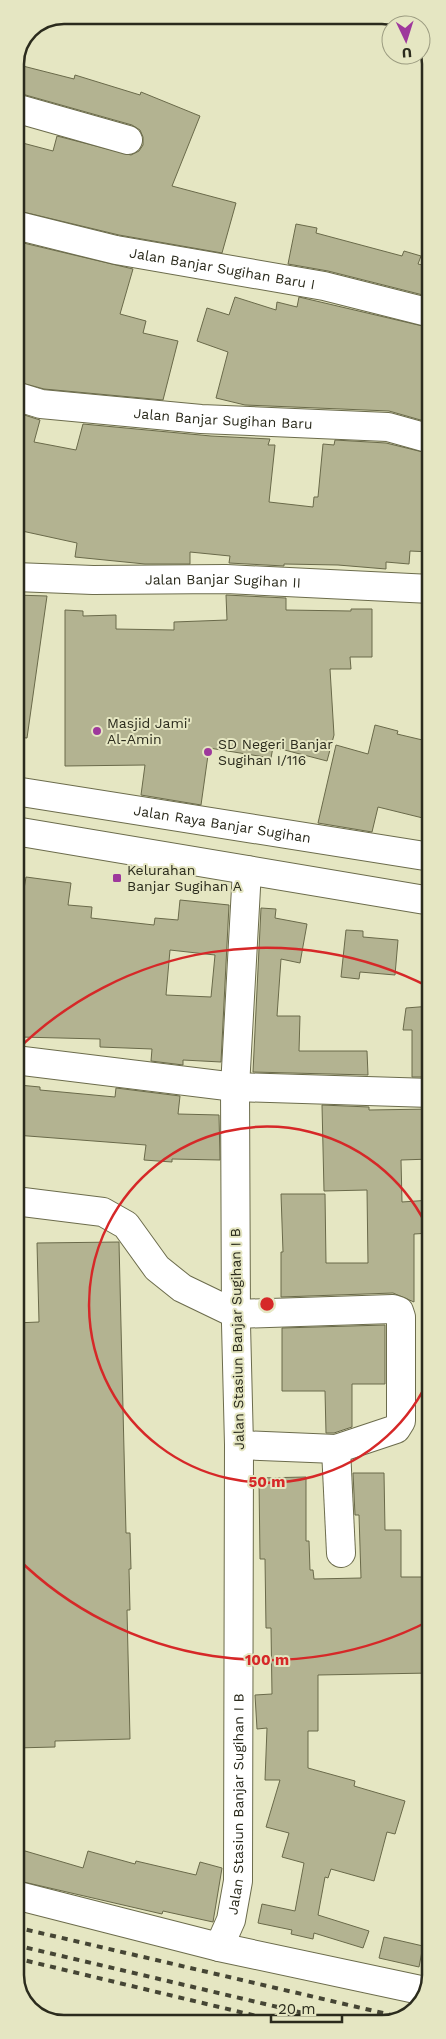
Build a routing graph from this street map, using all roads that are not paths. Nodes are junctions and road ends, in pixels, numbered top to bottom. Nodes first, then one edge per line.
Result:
1 (24, 111) edge
2 (128, 140) dead end
3 (24, 226) edge
4 (422, 311) edge
5 (24, 399) edge
6 (422, 436) edge
7 (24, 577) edge
8 (422, 589) edge
9 (24, 792) edge
10 (24, 833) edge
11 (422, 856) edge
12 (247, 870) junction
13 (422, 899) edge
14 (24, 1061) edge
15 (235, 1087) junction
16 (422, 1093) edge
17 (24, 1202) edge
18 (236, 1314) junction
19 (239, 1445) junction
20 (336, 1449) junction
21 (341, 1552) dead end
22 (24, 1897) edge
23 (219, 1947) junction
24 (419, 1991) edge

1 - 2 street
3 - 4 street, Jalan Banjar Sugihan Baru I
5 - 6 street, Jalan Banjar Sugihan Baru
7 - 8 street, Jalan Banjar Sugihan II
9 - 11 street, Jalan Raya Banjar Sugihan
10 - 12 street
12 - 13 street
12 - 15 street, Jalan Stasiun Banjar Sugihan I B
14 - 15 street
15 - 16 street
15 - 18 street, Jalan Stasiun Banjar Sugihan I B
17 - 18 street
18 - 19 street, Jalan Stasiun Banjar Sugihan I B
18 - 20 street
19 - 20 street
19 - 23 street, Jalan Stasiun Banjar Sugihan I B
20 - 21 street
22 - 23 street
23 - 24 street

